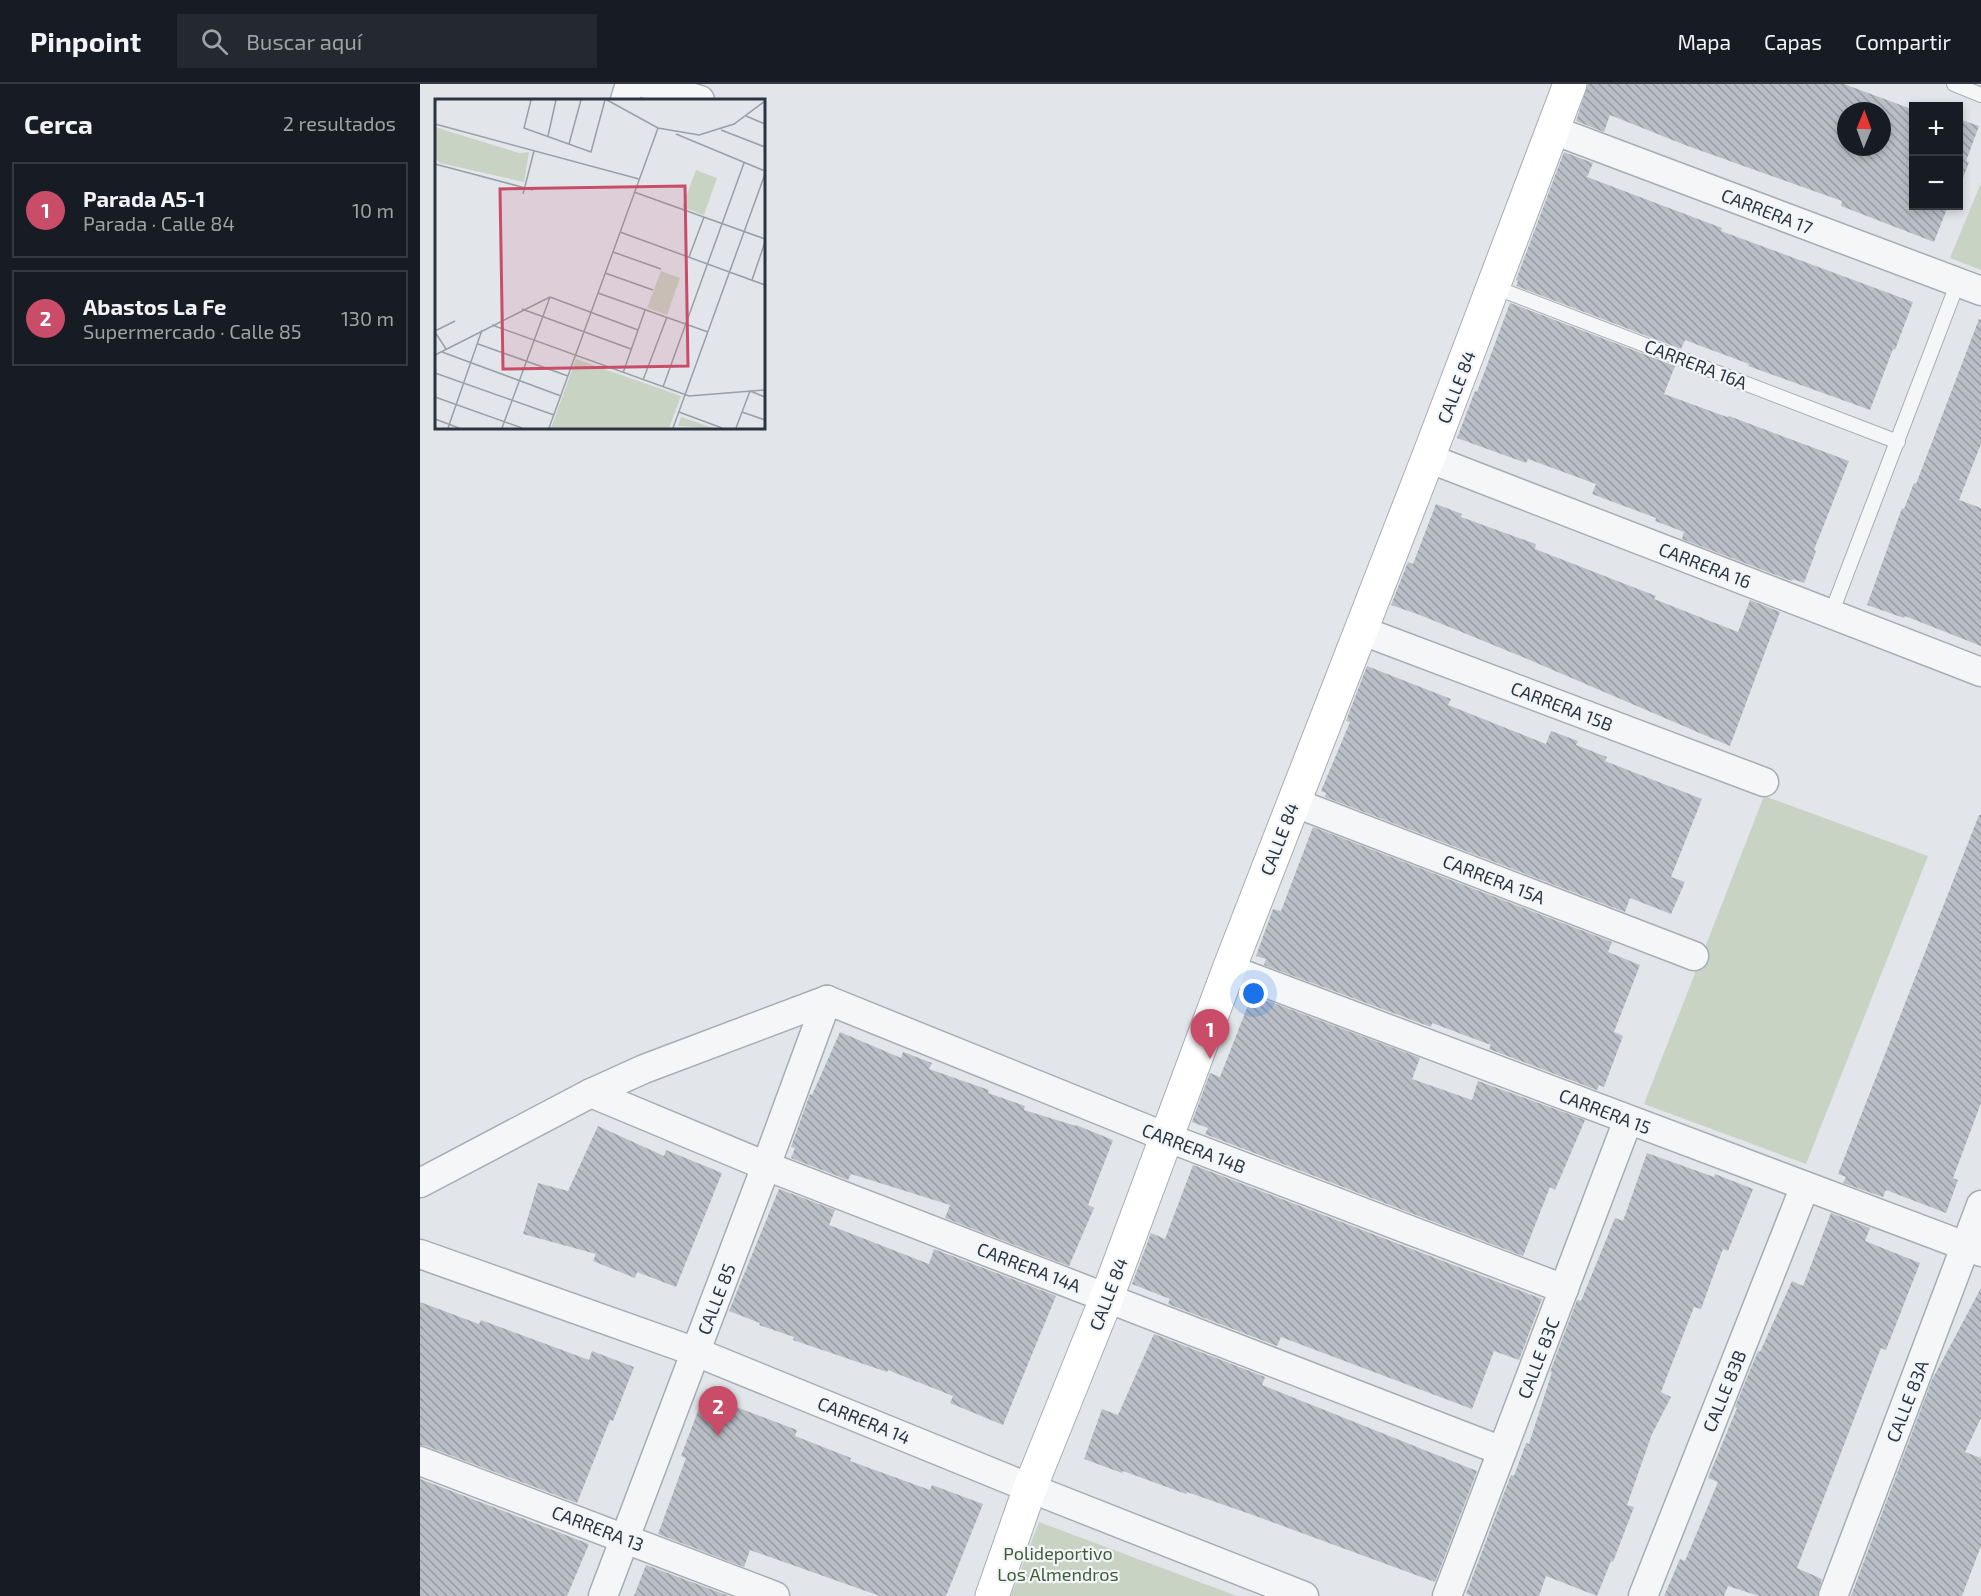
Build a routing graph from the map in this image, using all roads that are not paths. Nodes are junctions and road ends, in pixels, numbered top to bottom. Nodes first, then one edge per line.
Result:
1 (630, 84) edge
2 (647, 84) edge
3 (1570, 84) edge
4 (1954, 84) edge
5 (1981, 95) edge
6 (625, 99) edge
7 (697, 99) edge
8 (1553, 130) junction
9 (1494, 287) junction
10 (1970, 287) edge
11 (1899, 442) junction
12 (1428, 459) junction
13 (1831, 614) junction
14 (1360, 630) junction
15 (1981, 672) edge
16 (1764, 782) dead end
17 (1293, 802) junction
18 (1694, 956) dead end
19 (1229, 969) junction
20 (827, 1000) junction
21 (591, 1093) junction
22 (1628, 1120) junction
23 (1166, 1137) junction
24 (766, 1166) junction
25 (420, 1183) edge
26 (1805, 1186) junction
27 (1981, 1205) edge
28 (1973, 1249) edge
29 (420, 1254) edge
30 (1564, 1289) junction
31 (1107, 1298) junction
32 (696, 1352) junction
33 (1502, 1451) junction
34 (420, 1461) edge
35 (1030, 1488) junction
36 (626, 1539) junction
37 (603, 1596) edge
38 (775, 1596) edge
39 (992, 1596) edge
40 (1304, 1596) edge
41 (1447, 1596) edge
42 (1643, 1596) edge
43 (1833, 1596) edge

1 - 6 street
2 - 7 street
3 - 8 street, CALLE 84
4 - 5 lane
8 - 9 street, CALLE 84
8 - 10 street, CARRERA 17
9 - 11 lane, CARRERA 16A
9 - 12 street, CALLE 84
10 - 11 lane
11 - 13 lane
12 - 13 street, CARRERA 16
12 - 14 street, CALLE 84
13 - 15 street, CARRERA 16
14 - 16 street, CARRERA 15B
14 - 17 street, CALLE 84
17 - 18 street, CARRERA 15A
17 - 19 street, CALLE 84
19 - 22 street, CARRERA 15
19 - 23 street, CALLE 84
20 - 21 street
20 - 23 street, CARRERA 14B
20 - 24 street, CALLE 85
21 - 24 street, CARRERA 14A
21 - 25 street
22 - 26 street, CARRERA 15
22 - 30 street, CALLE 83C
23 - 30 street, CARRERA 14B
23 - 31 street, CALLE 84
24 - 31 street, CARRERA 14A
24 - 32 street, CALLE 85
26 - 28 street, CARRERA 15
26 - 42 street, CALLE 83B
27 - 28 street, CALLE 83A
28 - 43 street, CALLE 83A
29 - 32 street, CARRERA 14
30 - 33 street, CALLE 83C
31 - 33 street, CARRERA 14A
31 - 35 street, CALLE 84
32 - 35 street, CARRERA 14
32 - 36 street, CALLE 85
33 - 41 street, CALLE 83C
34 - 36 street, CARRERA 13
35 - 39 street, CALLE 84
35 - 40 street, CARRERA 14
36 - 37 street, CALLE 85
36 - 38 street, CARRERA 13

